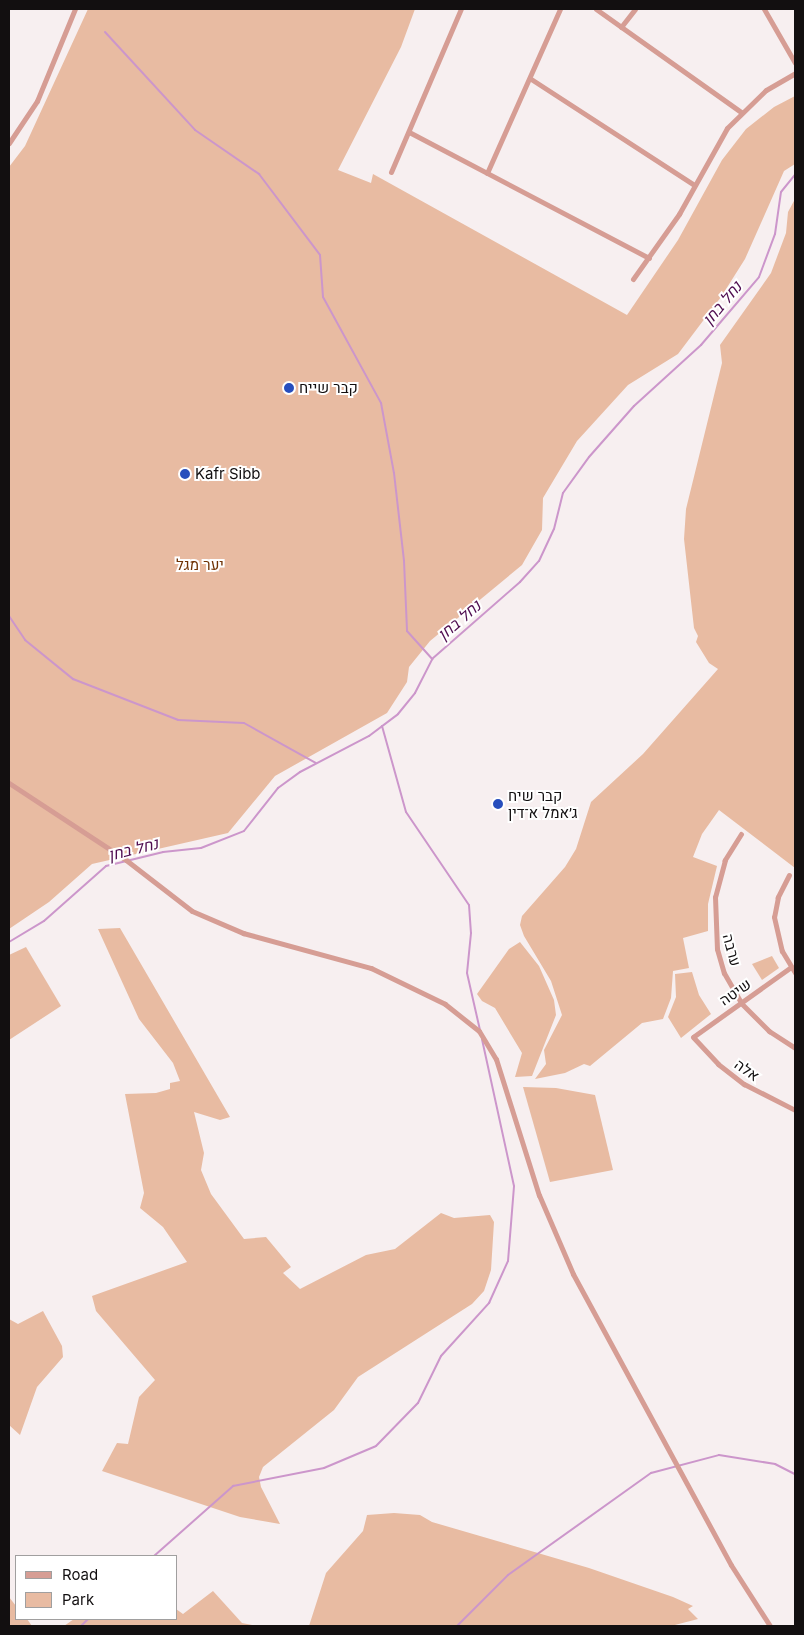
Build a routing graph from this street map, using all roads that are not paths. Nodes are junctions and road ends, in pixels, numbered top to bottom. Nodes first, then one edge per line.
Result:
1 (75, 9) edge
2 (461, 9) edge
3 (560, 9) edge
4 (596, 9) edge
5 (635, 9) edge
6 (764, 9) edge
7 (621, 26) junction
8 (795, 63) edge
9 (795, 74) edge
10 (531, 79) junction
11 (741, 112) junction
12 (409, 132) junction
13 (9, 143) edge
14 (391, 172) dead end
15 (487, 173) junction
16 (694, 185) junction
17 (648, 258) junction
18 (633, 279) dead end
19 (9, 783) edge
20 (741, 834) dead end
21 (789, 875) dead end
22 (791, 967) junction
23 (795, 973) edge
24 (741, 1003) junction
25 (693, 1037) joint
26 (795, 1048) edge
27 (795, 1110) edge
28 (770, 1626) edge

1 - 13 street
2 - 12 street
3 - 10 street
4 - 7 street
5 - 7 street
6 - 8 street
7 - 11 street
9 - 11 street
10 - 15 street
10 - 16 street
11 - 16 street
12 - 14 street
12 - 15 street
15 - 17 street
16 - 17 street
17 - 18 street
19 - 28 street
20 - 24 street, ערבה
21 - 22 street
22 - 23 street
22 - 24 street, שיטה
24 - 25 street, שיטה
24 - 26 street, ערבה
25 - 27 street, אלה

